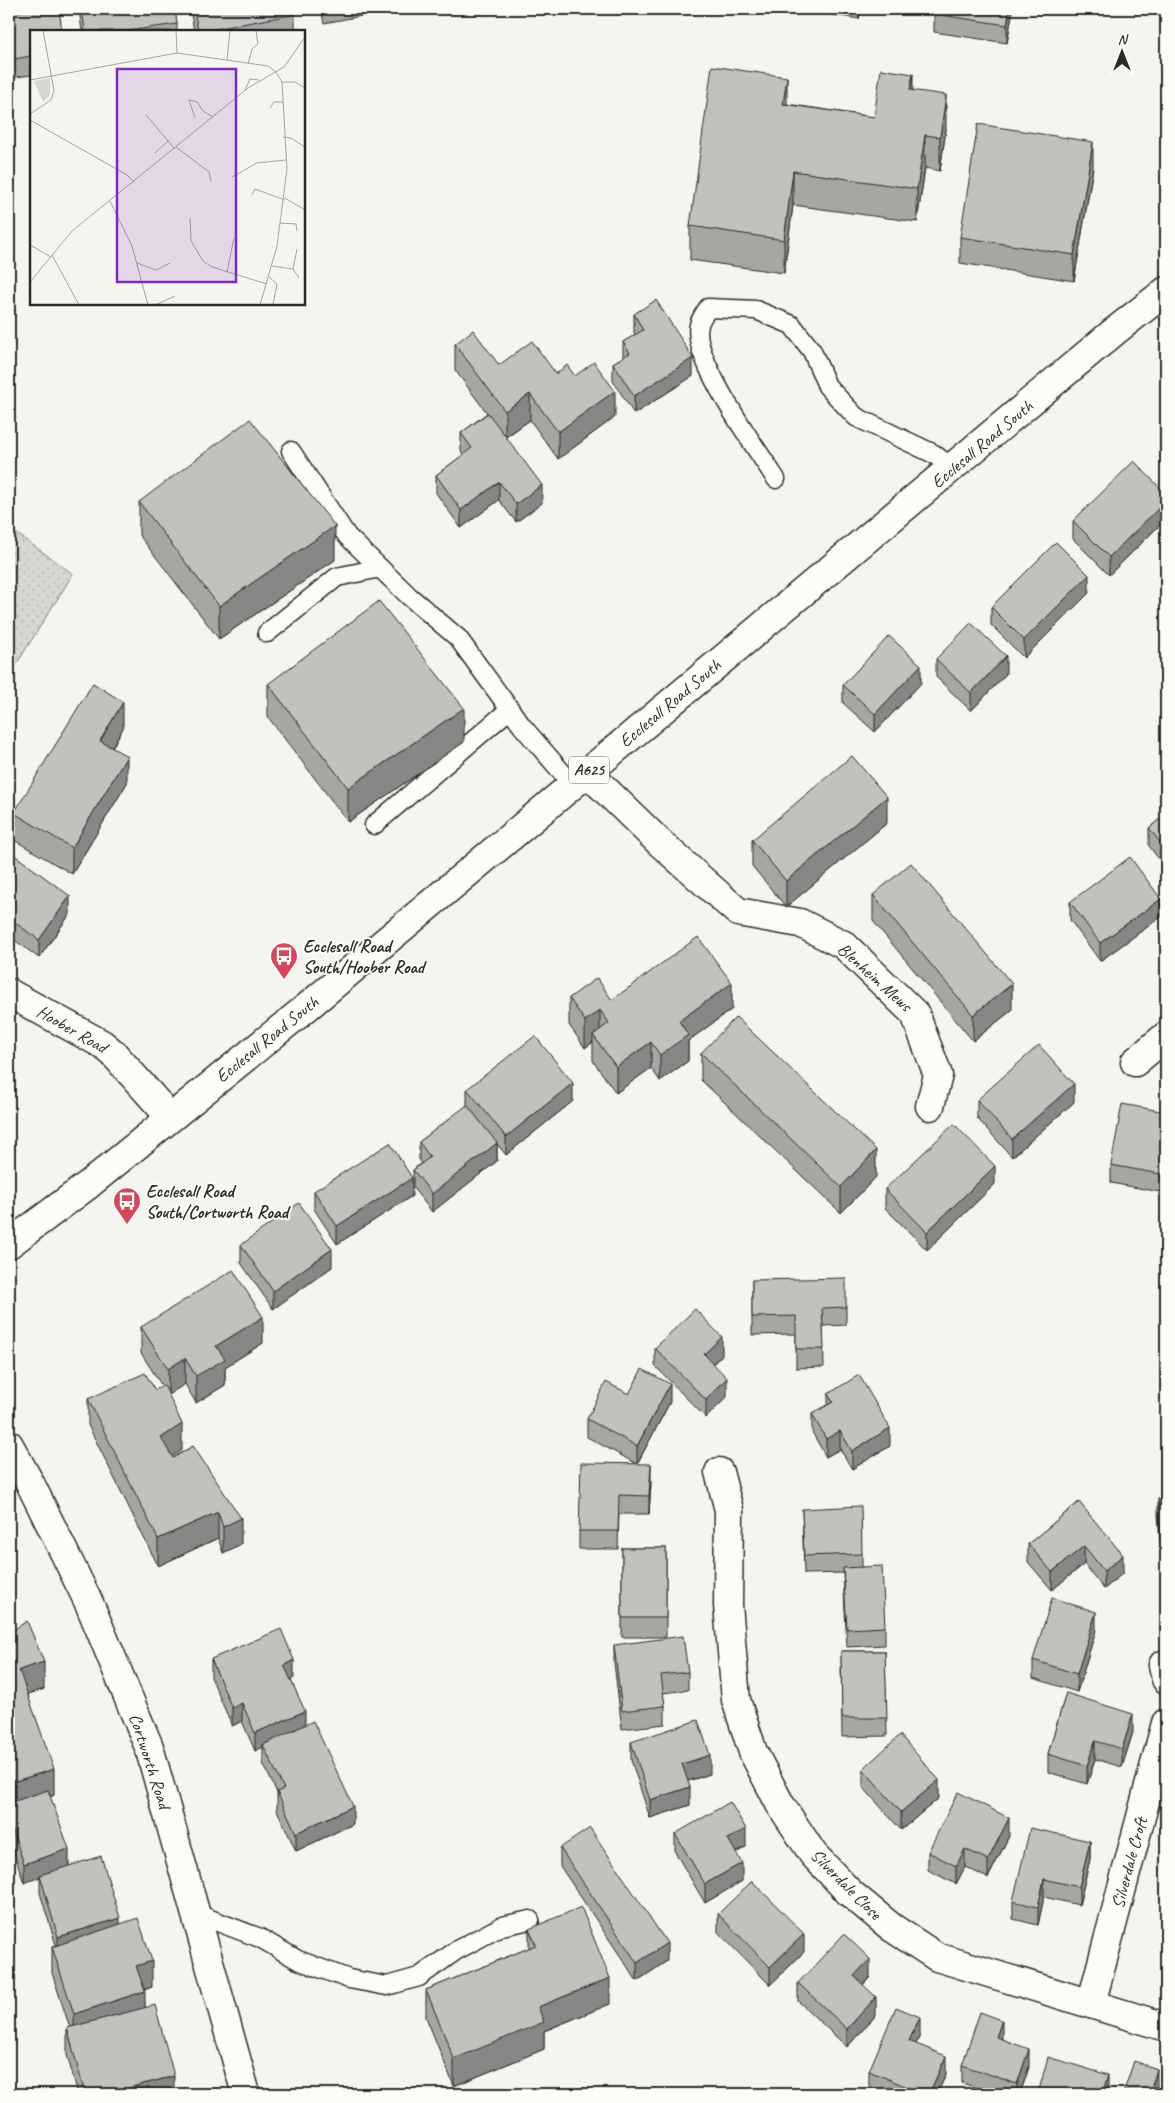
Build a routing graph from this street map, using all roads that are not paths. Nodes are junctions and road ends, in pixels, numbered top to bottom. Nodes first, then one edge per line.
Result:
1 (1166, 290) edge
2 (291, 451) dead end
3 (952, 469) junction
4 (776, 478) dead end
5 (380, 568) junction
6 (267, 633) dead end
7 (510, 709) junction
8 (580, 778) junction
9 (374, 825) dead end
10 (9, 994) edge
11 (1166, 1036) edge
12 (1135, 1062) dead end
13 (930, 1106) dead end
14 (170, 1117) junction
15 (9, 1244) edge
16 (9, 1445) edge
17 (719, 1472) dead end
18 (1166, 1722) edge
19 (197, 1914) junction
20 (530, 1920) dead end
21 (1091, 2004) junction
22 (1166, 2027) edge
23 (246, 2094) edge

1 - 3 street, Ecclesall Road South / A625
2 - 5 lane
3 - 4 lane
3 - 8 street, Ecclesall Road South / A625
5 - 6 lane
5 - 7 lane
7 - 8 lane
7 - 9 lane
8 - 13 street, Blenheim Mews
8 - 14 street, Ecclesall Road South / A625
10 - 14 street, Hoober Road
11 - 12 street
14 - 15 street, Ecclesall Road South / A625
16 - 19 street, Cortworth Road
17 - 21 street, Silverdale Close
18 - 21 street, Silverdale Croft
19 - 20 lane
19 - 23 street, Cortworth Road
21 - 22 street, Silverdale Close

